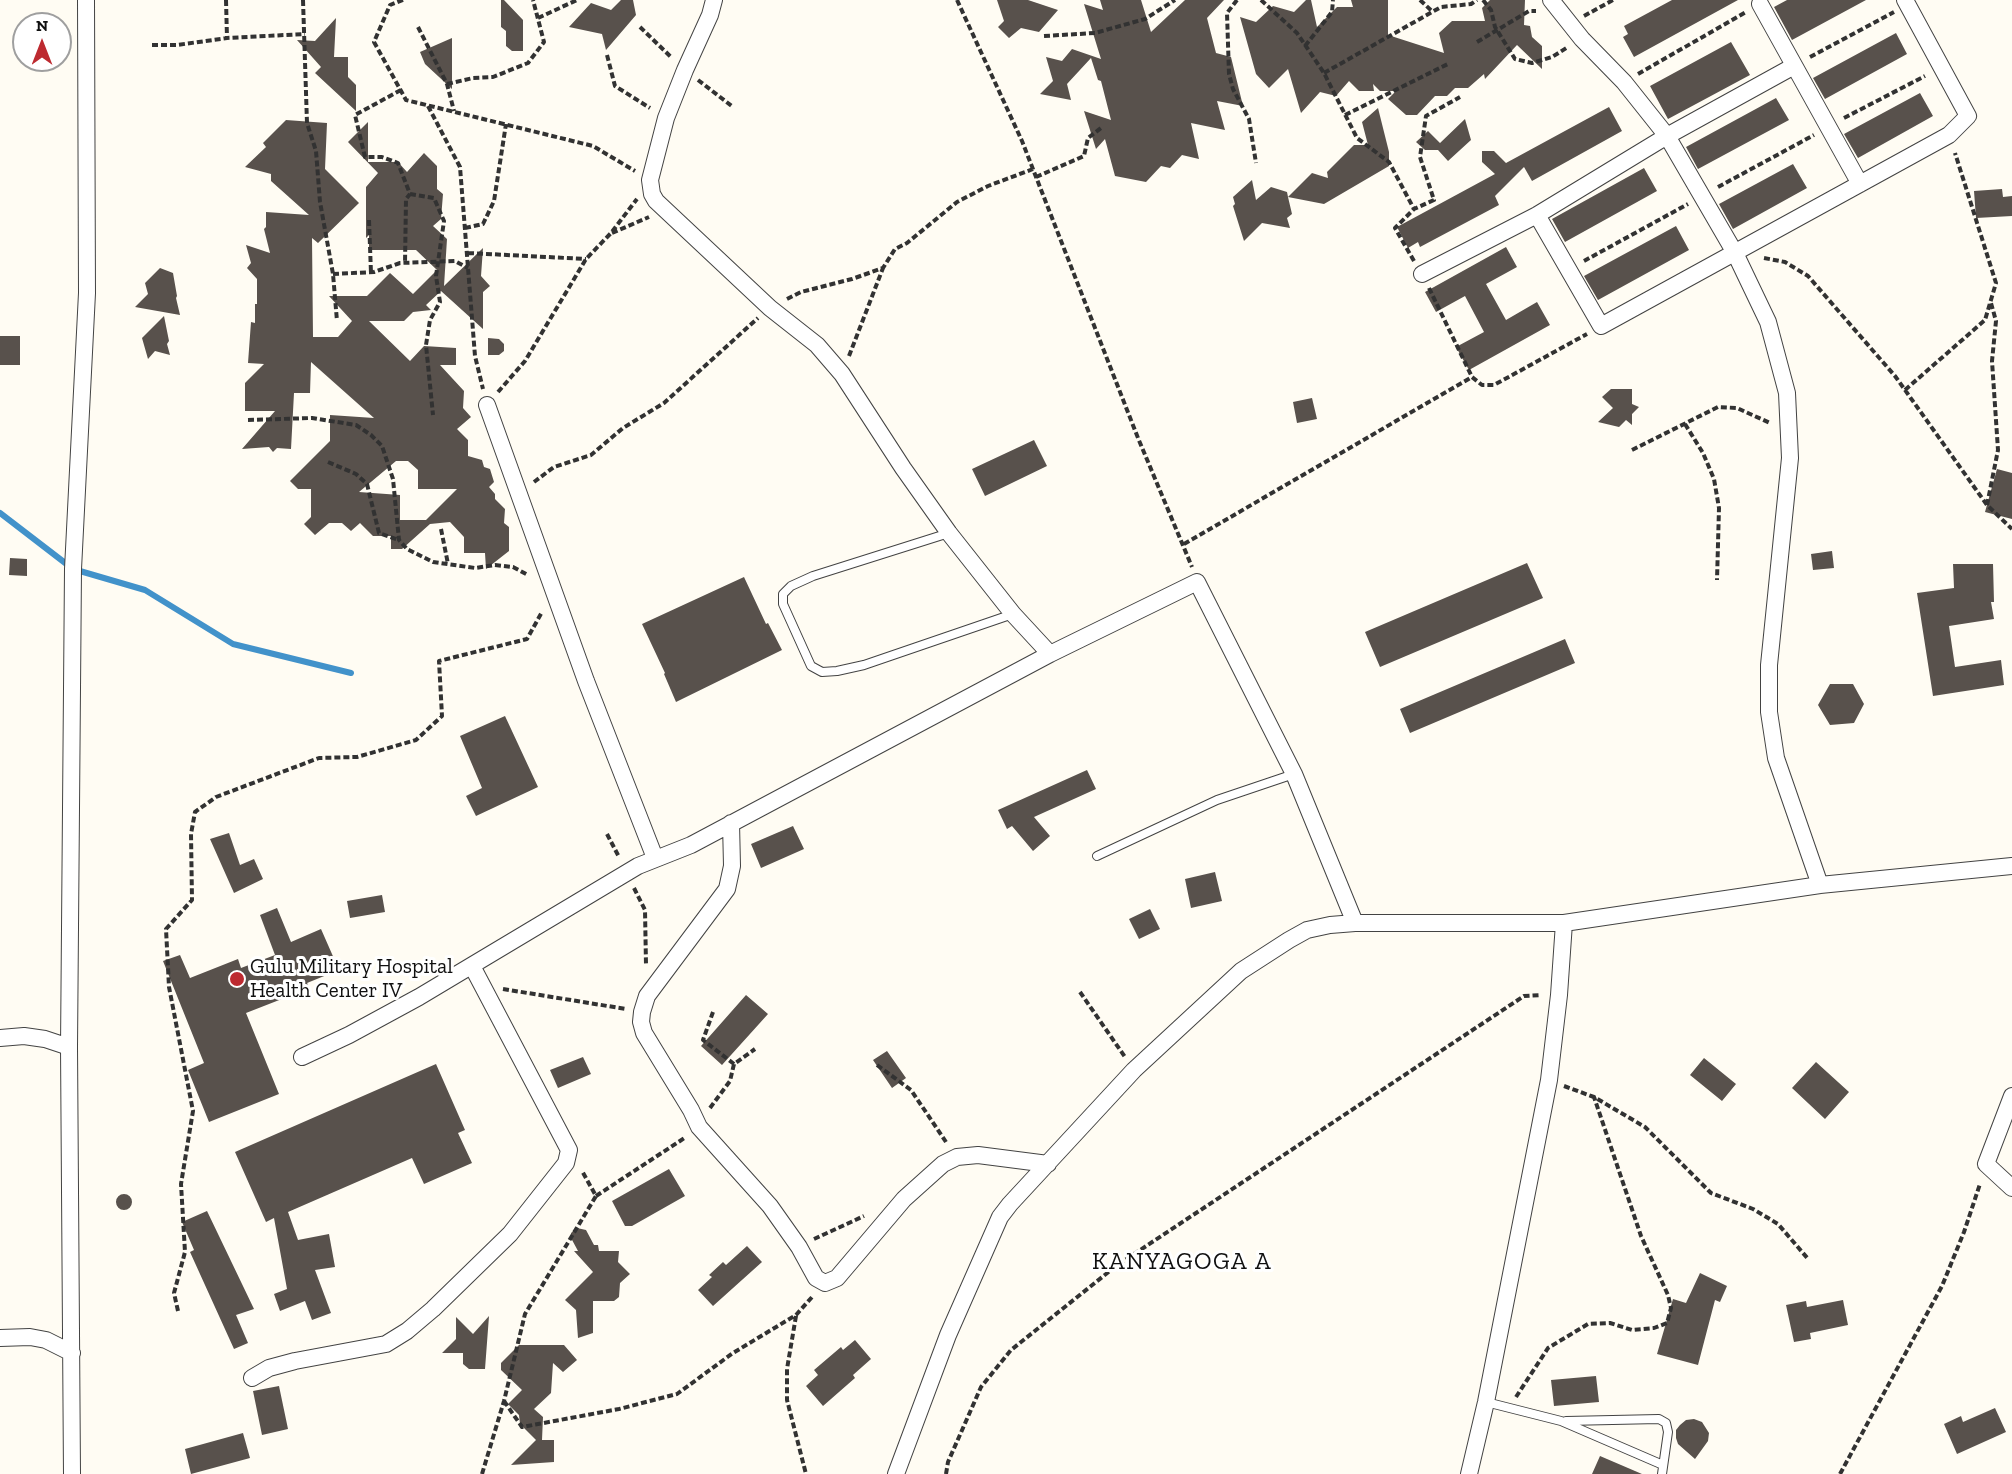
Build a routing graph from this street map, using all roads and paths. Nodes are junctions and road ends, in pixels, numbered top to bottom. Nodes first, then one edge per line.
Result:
1 (86, 0) edge
2 (226, 0) edge
3 (303, 0) edge
4 (387, 0) edge
5 (403, 0) edge
6 (533, 0) edge
7 (577, 0) edge
8 (714, 0) edge
9 (957, 0) edge
10 (1175, 0) edge
11 (1237, 0) edge
12 (1261, 0) edge
13 (1333, 0) edge
14 (1420, 0) edge
15 (1477, 0) edge
16 (1482, 0) edge
17 (1613, 0) edge
18 (1906, 2) edge
19 (1760, 4) joint
20 (390, 5) junction
21 (1546, 5) edge
22 (1433, 12) junction
23 (538, 18) junction
24 (1570, 24) junction
25 (418, 27) dead end
26 (1497, 31) junction
27 (305, 34) junction
28 (1044, 36) dead end
29 (226, 38) junction
30 (1582, 39) junction
31 (1477, 42) dead end
32 (152, 45) dead end
33 (1305, 46) junction
34 (607, 55) dead end
35 (1448, 64) dead end
36 (1794, 66) junction
37 (1942, 67) junction
38 (1324, 73) junction
39 (1624, 82) junction
40 (447, 84) junction
41 (400, 90) junction
42 (1460, 97) dead end
43 (427, 105) junction
44 (453, 111) junction
45 (1345, 115) junction
46 (666, 118) junction
47 (506, 124) junction
48 (1828, 127) junction
49 (1101, 128) dead end
50 (1949, 135) junction
51 (1667, 136) junction
52 (1256, 163) dead end
53 (1033, 169) junction
54 (1036, 177) junction
55 (650, 180) junction
56 (1860, 184) junction
57 (410, 194) junction
58 (1702, 196) junction
59 (666, 209) junction
60 (1414, 209) junction
61 (1537, 214) junction
62 (369, 220) dead end
63 (465, 228) junction
64 (611, 233) junction
65 (468, 253) junction
66 (1735, 253) junction
67 (586, 259) junction
68 (439, 262) junction
69 (405, 263) junction
70 (469, 268) junction
71 (883, 268) junction
72 (1569, 269) junction
73 (371, 273) junction
74 (333, 274) junction
75 (1422, 274) junction
76 (1991, 302) junction
77 (770, 308) junction
78 (337, 321) dead end
79 (1601, 326) junction
80 (842, 374) junction
81 (1472, 377) junction
82 (1905, 390) junction
83 (487, 405) junction
84 (433, 415) dead end
85 (248, 420) dead end
86 (1684, 423) junction
87 (1789, 426) junction
88 (1632, 450) dead end
89 (328, 462) dead end
90 (519, 493) junction
91 (1987, 505) junction
92 (441, 529) dead end
93 (2012, 530) edge
94 (949, 533) junction
95 (399, 540) junction
96 (1184, 544) junction
97 (448, 564) junction
98 (1717, 580) dead end
99 (1197, 582) junction
100 (553, 590) junction
101 (1013, 614) junction
102 (1050, 654) junction
103 (1294, 774) junction
104 (731, 823) junction
105 (607, 834) dead end
106 (1097, 856) dead end
107 (655, 858) junction
108 (2012, 866) edge
109 (626, 873) junction
110 (1820, 885) junction
111 (1355, 923) junction
112 (1564, 923) junction
113 (472, 966) junction
114 (483, 985) junction
115 (1080, 992) dead end
116 (1559, 995) junction
117 (644, 1004) junction
118 (713, 1012) dead end
119 (0, 1038) edge
120 (69, 1047) junction
121 (755, 1049) dead end
122 (302, 1057) dead end
123 (734, 1064) junction
124 (877, 1065) dead end
125 (1134, 1070) junction
126 (1549, 1080) junction
127 (2012, 1096) edge
128 (1594, 1097) junction
129 (697, 1123) junction
130 (569, 1150) junction
131 (957, 1157) junction
132 (1048, 1164) junction
133 (1986, 1164) junction
134 (2012, 1188) edge
135 (596, 1196) junction
136 (866, 1215) dead end
137 (799, 1247) junction
138 (1809, 1260) dead end
139 (825, 1283) junction
140 (178, 1311) dead end
141 (796, 1315) junction
142 (0, 1338) edge
143 (72, 1353) junction
144 (252, 1378) dead end
145 (504, 1401) junction
146 (1486, 1402) junction
147 (1509, 1407) junction
148 (1561, 1421) junction
149 (1663, 1464) junction
150 (72, 1474) edge
151 (482, 1474) edge
152 (806, 1474) edge
153 (896, 1474) edge
154 (946, 1474) edge
155 (1469, 1474) edge
156 (1662, 1474) edge
157 (1840, 1474) edge

1 - 120 street
2 - 29 path
3 - 27 path
4 - 20 path
5 - 20 path
6 - 23 path
7 - 23 path
8 - 46 street
9 - 53 path
10 - 28 path
11 - 52 path
12 - 33 path
13 - 33 path
14 - 22 path
15 - 22 path
16 - 26 path
17 - 24 path
18 - 36 path
18 - 37 street
19 - 36 street
19 - 39 path
20 - 41 path
21 - 24 street
21 - 26 path
22 - 38 path
23 - 40 path
24 - 30 street
25 - 40 path
26 - 30 path
26 - 31 path
27 - 29 path
27 - 74 path
29 - 32 path
30 - 39 street
33 - 38 path
34 - 46 path
35 - 45 path
36 - 48 street
36 - 51 street
37 - 48 path
37 - 50 street
38 - 45 path
39 - 51 street
40 - 44 path
41 - 43 path
41 - 57 path
42 - 60 path
43 - 44 path
43 - 63 path
44 - 47 path
45 - 60 path
46 - 55 street
47 - 55 path
47 - 63 path
48 - 56 street
48 - 58 path
49 - 54 path
50 - 56 street
50 - 76 path
51 - 58 street
51 - 61 street
53 - 54 path
53 - 71 path
54 - 96 path
55 - 59 street
55 - 64 path
56 - 66 street
57 - 68 path
57 - 69 path
58 - 66 street
58 - 72 path
59 - 64 path
59 - 77 street
60 - 75 path
61 - 72 street
61 - 75 street
62 - 73 path
63 - 65 path
64 - 67 path
65 - 67 path
65 - 70 path
66 - 79 street
66 - 82 path
66 - 87 street
67 - 83 path
68 - 69 path
68 - 70 path
68 - 84 path
69 - 73 path
70 - 83 path
71 - 77 path
71 - 80 path
72 - 79 street
73 - 74 path
74 - 78 path
75 - 81 path
76 - 82 path
76 - 91 path
77 - 80 street
77 - 90 path
79 - 81 path
80 - 94 street
81 - 96 path
82 - 91 path
83 - 90 street
85 - 95 path
86 - 87 path
86 - 88 path
86 - 98 path
87 - 110 street
89 - 95 path
90 - 100 street
91 - 93 path
92 - 97 path
94 - 101 street
94 - 101 lane
95 - 97 path
96 - 99 path
97 - 100 path
99 - 102 street
99 - 103 street
100 - 107 street
100 - 140 path
101 - 102 street
102 - 104 street
103 - 106 lane
103 - 111 street
104 - 107 street
104 - 117 street
105 - 109 path
107 - 109 street
108 - 110 street
109 - 113 street
109 - 117 path
110 - 112 street
111 - 112 street
111 - 125 street
112 - 116 street
113 - 114 street
113 - 122 street
114 - 117 path
114 - 130 street
115 - 125 path
116 - 126 street
116 - 154 path
117 - 129 street
118 - 123 path
119 - 120 street
120 - 143 street
121 - 123 path
123 - 129 path
124 - 131 path
125 - 132 street
126 - 128 path
126 - 146 street
127 - 133 street
128 - 138 path
128 - 147 path
129 - 135 path
129 - 137 street
130 - 135 path
130 - 144 street
131 - 132 street
131 - 139 street
132 - 153 street
133 - 134 street
133 - 157 path
135 - 145 path
136 - 137 path
137 - 139 street
139 - 141 path
141 - 145 path
141 - 152 path
142 - 143 street
143 - 150 street
145 - 151 path
146 - 147 lane
146 - 155 street
147 - 148 lane
148 - 149 lane
148 - 149 lane
149 - 156 lane

